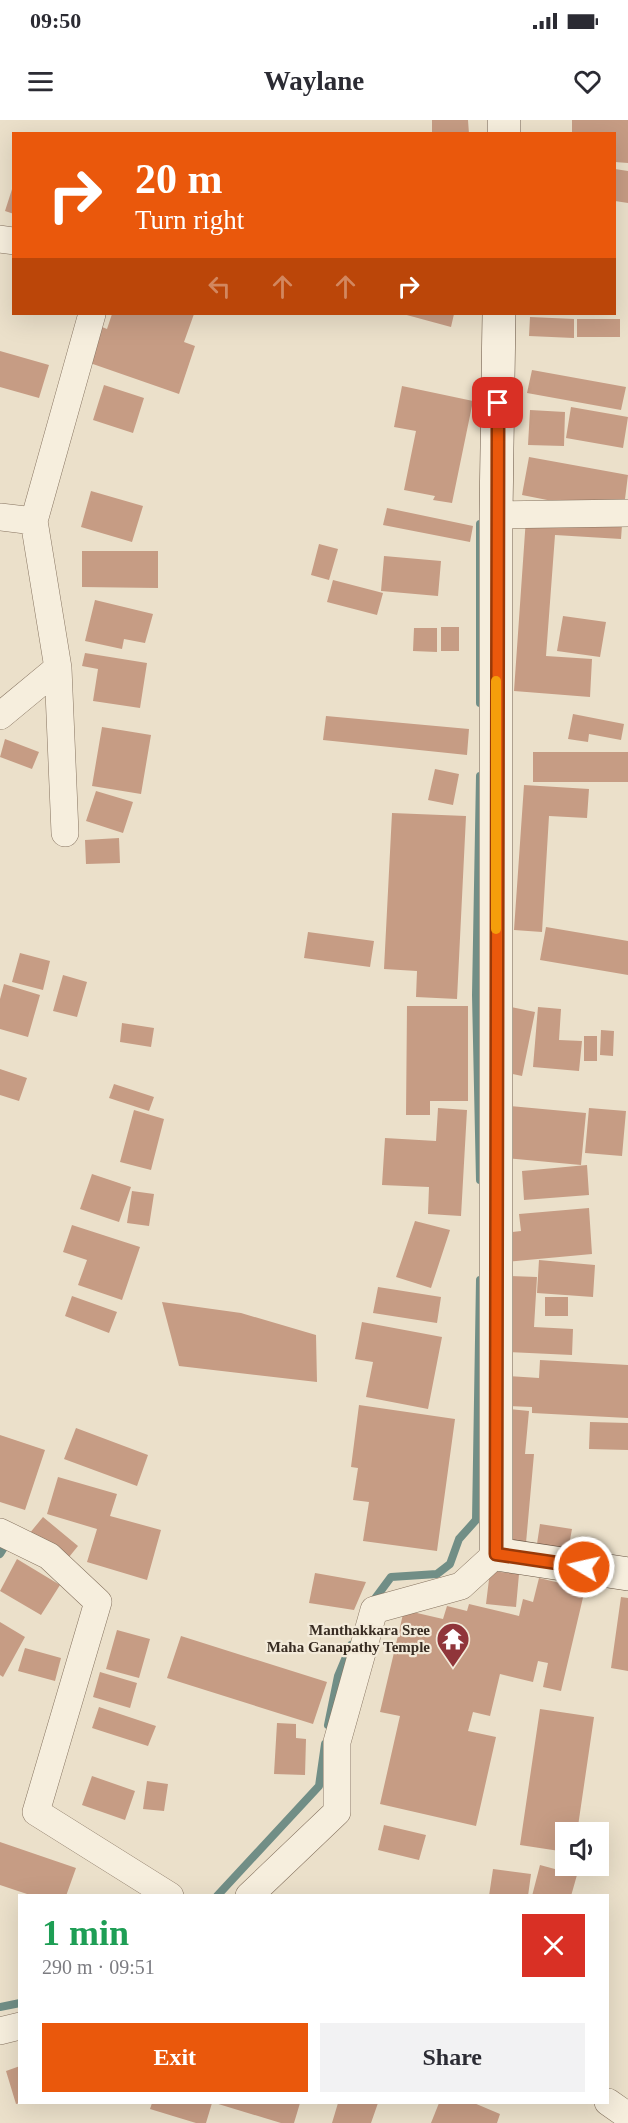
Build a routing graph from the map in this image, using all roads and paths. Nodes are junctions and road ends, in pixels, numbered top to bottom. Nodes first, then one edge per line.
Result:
1 (92, 315) edge
2 (499, 315) edge
3 (628, 513) edge
4 (496, 515) junction
5 (0, 517) edge
6 (34, 521) junction
7 (58, 668) junction
8 (0, 717) edge
9 (64, 833) dead end
10 (0, 1532) edge
11 (496, 1554) junction
12 (628, 1574) edge
13 (167, 1894) edge
14 (251, 1894) edge
15 (18, 2026) edge
16 (0, 2031) edge
17 (609, 2103) edge
18 (628, 2116) edge

1 - 6 street
2 - 4 street
3 - 4 street
4 - 11 street
5 - 6 street
6 - 7 street
7 - 8 street
7 - 9 street
10 - 13 street
11 - 12 street
11 - 14 street
15 - 16 street
17 - 18 street

